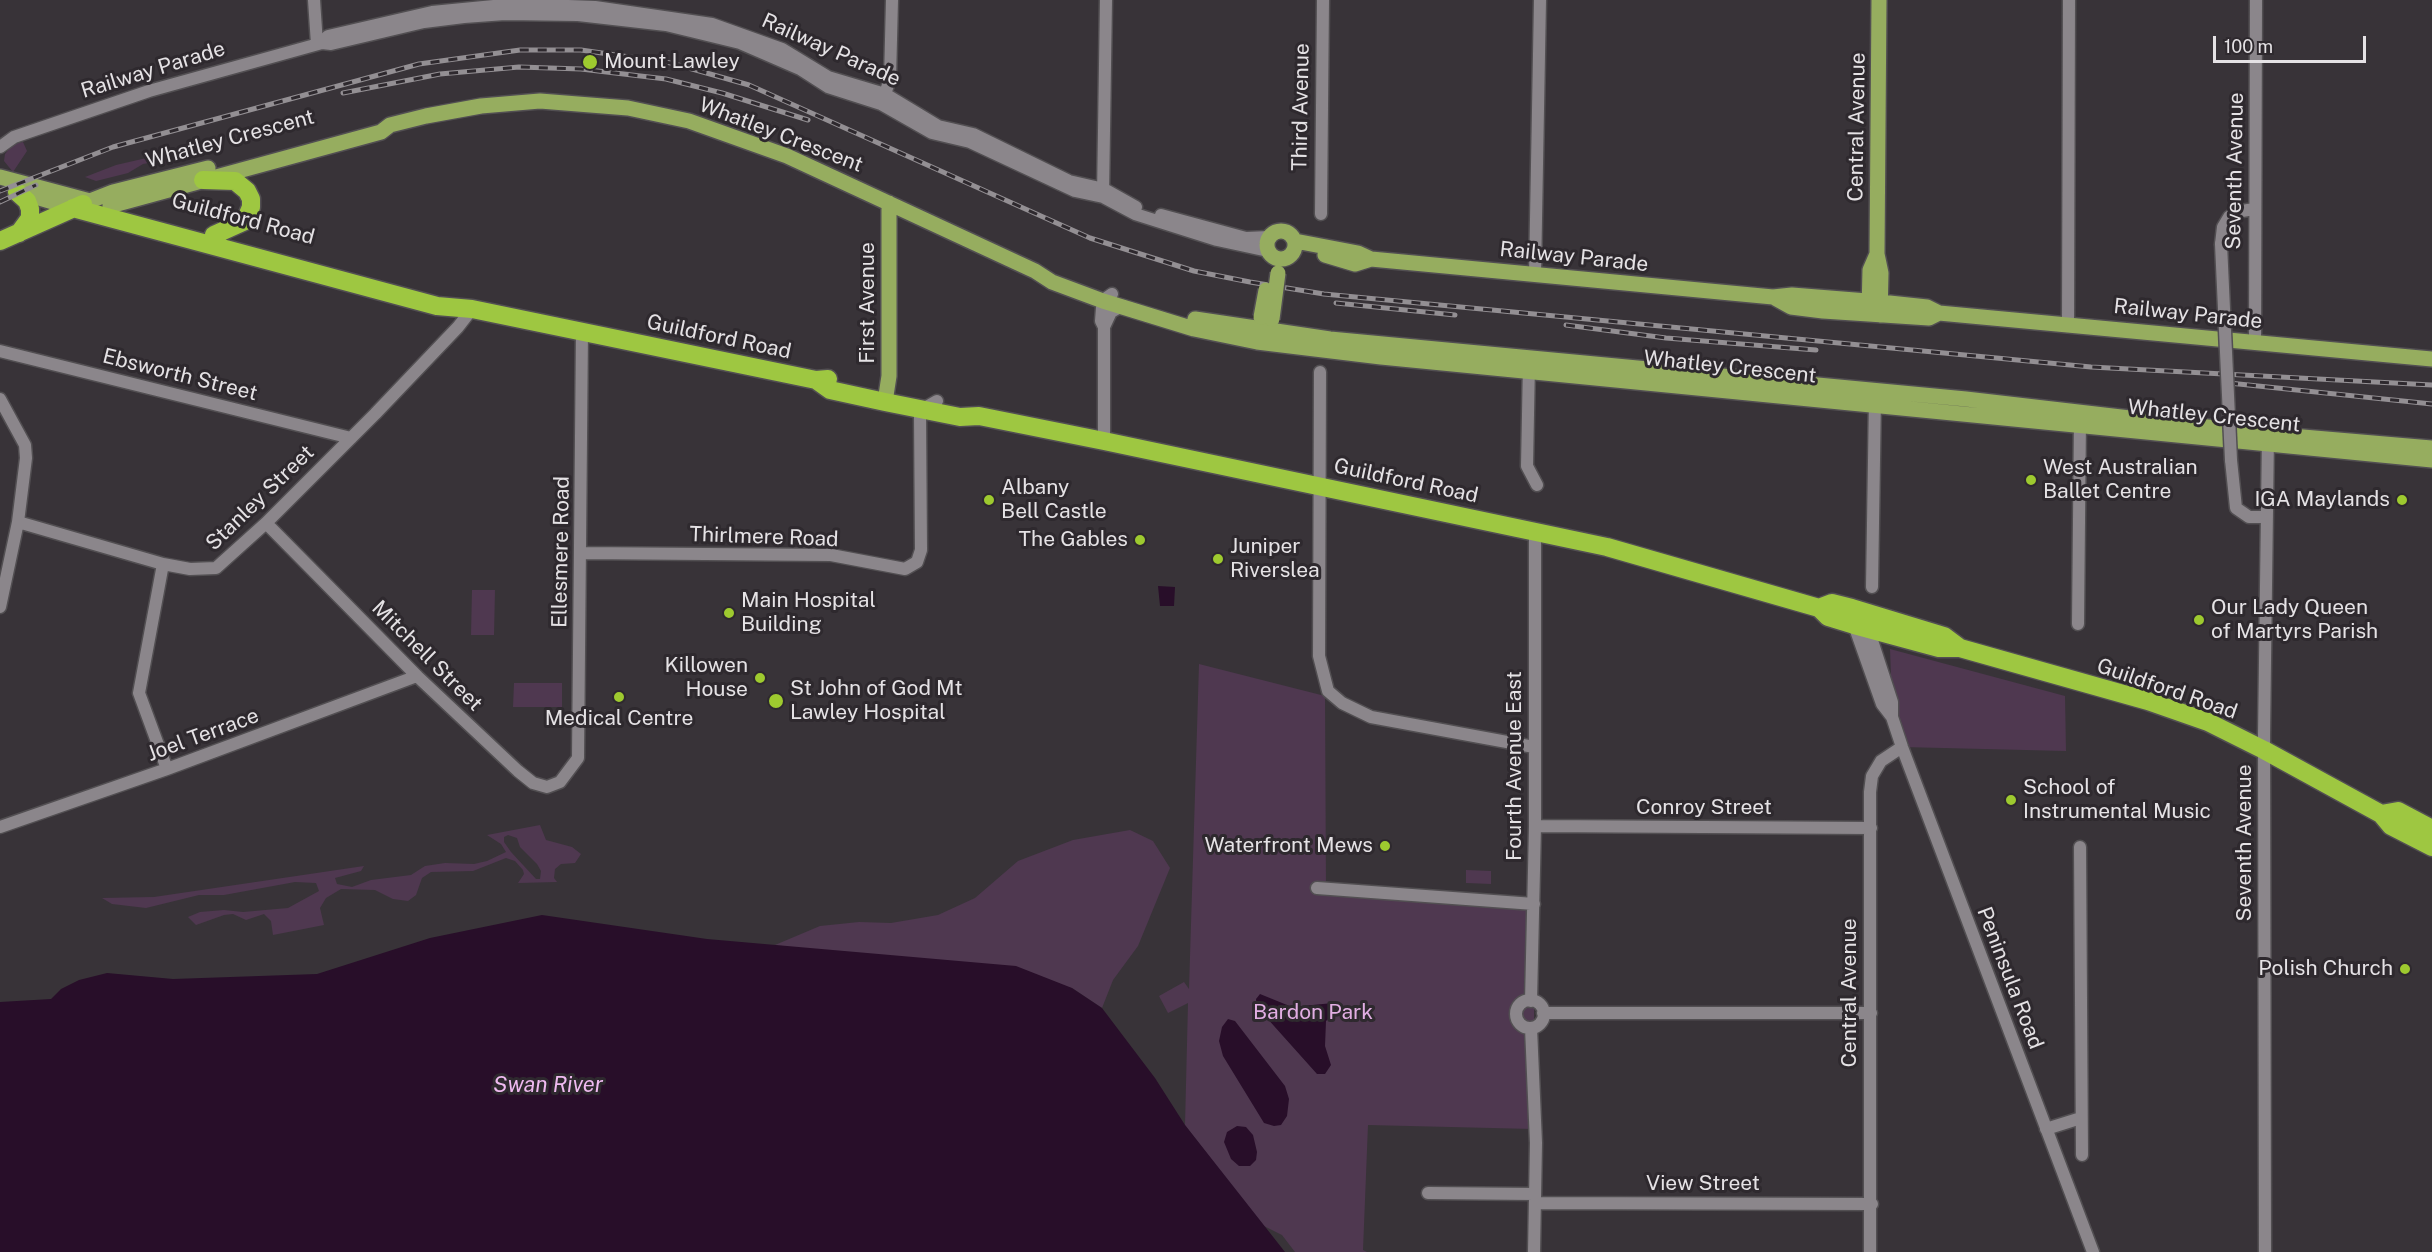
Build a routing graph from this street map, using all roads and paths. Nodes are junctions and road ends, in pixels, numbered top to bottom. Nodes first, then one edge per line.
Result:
1 (314, 0) edge
2 (892, 0) edge
3 (1106, 0) edge
4 (1323, 0) edge
5 (1540, 0) edge
6 (1879, 0) edge
7 (2069, 0) edge
8 (2256, 0) edge
9 (320, 43) junction
10 (883, 99) junction
11 (390, 125) junction
12 (0, 147) edge
13 (203, 180) junction
14 (4, 181) edge
15 (1103, 193) junction
16 (889, 203) junction
17 (90, 207) junction
18 (2254, 209) junction
19 (1321, 214) dead end
20 (19, 233) junction
21 (214, 235) junction
22 (0, 242) edge
23 (0, 254) edge
24 (1278, 255) junction
25 (1535, 274) junction
26 (1112, 301) junction
27 (1875, 308) junction
28 (472, 309) junction
29 (2068, 323) junction
30 (1264, 330) junction
31 (582, 331) junction
32 (2255, 342) junction
33 (0, 351) edge
34 (2432, 359) edge
35 (1529, 363) junction
36 (1320, 372) dead end
37 (886, 396) junction
38 (1875, 397) junction
39 (0, 399) edge
40 (930, 405) junction
41 (2080, 418) junction
42 (351, 438) junction
43 (2267, 439) junction
44 (1104, 441) junction
45 (2432, 448) edge
46 (2432, 460) edge
47 (1536, 485) dead end
48 (1319, 486) junction
49 (2267, 517) junction
50 (18, 522) junction
51 (266, 523) junction
52 (1535, 531) junction
53 (580, 554) junction
54 (163, 564) junction
55 (1872, 587) dead end
56 (0, 607) edge
57 (1858, 621) junction
58 (2078, 624) dead end
59 (1960, 648) junction
60 (417, 676) junction
61 (1534, 747) junction
62 (1902, 747) junction
63 (2264, 750) junction
64 (167, 769) junction
65 (570, 772) joint
66 (2381, 814) junction
67 (1535, 826) junction
68 (0, 827) edge
69 (1871, 828) junction
70 (2432, 829) edge
71 (2080, 847) dead end
72 (2432, 847) edge
73 (1317, 888) dead end
74 (1534, 904) junction
75 (1531, 1001) junction
76 (1543, 1013) junction
77 (1871, 1013) junction
78 (1531, 1028) junction
79 (2081, 1118) junction
80 (2046, 1129) junction
81 (2082, 1155) dead end
82 (1428, 1193) dead end
83 (1535, 1198) junction
84 (1872, 1204) junction
85 (1534, 1252) edge
86 (1870, 1252) edge
87 (2093, 1252) edge
88 (2265, 1252) edge

1 - 9 street
2 - 10 street
3 - 15 street
4 - 19 street, Third Avenue
5 - 25 street
6 - 27 main road, Central Avenue
7 - 29 street
8 - 18 street, Seventh Avenue
9 - 10 street, Railway Parade
9 - 12 street, Railway Parade
10 - 15 street, Railway Parade
11 - 13 main road, Whatley Crescent
11 - 16 main road, Whatley Crescent
11 - 17 main road, Whatley Crescent
13 - 17 main road, Whatley Crescent
13 - 21 highway
14 - 17 main road, Guildford Road
14 - 20 highway
15 - 24 street, Railway Parade
16 - 26 main road, Whatley Crescent
16 - 37 main road, First Avenue
17 - 20 highway
17 - 21 highway, Guildford Road
17 - 23 highway
17 - 28 highway, Guildford Road
18 - 32 street, Seventh Avenue
18 - 49 street, bridge
20 - 22 highway
21 - 28 highway, Guildford Road
24 - 25 main road, Railway Parade
24 - 30 main road, bridge
25 - 27 main road, Railway Parade
26 - 30 main road, Whatley Crescent
26 - 44 street
27 - 29 main road, Railway Parade
28 - 31 highway, Guildford Road
28 - 42 street, Stanley Street
29 - 32 main road, Railway Parade
30 - 35 main road, Whatley Crescent
31 - 37 highway, Guildford Road
31 - 53 street, Ellesmere Road
32 - 34 main road, Railway Parade
33 - 42 street, Ebsworth Street
35 - 38 main road, Whatley Crescent
35 - 47 street
36 - 48 street
37 - 40 highway, Guildford Road
38 - 41 main road, Whatley Crescent
38 - 55 street
39 - 50 street
40 - 44 highway, Guildford Road
40 - 53 street, Thirlmere Road
41 - 43 main road, Whatley Crescent
41 - 58 street
42 - 51 street, Stanley Street
43 - 45 main road, Whatley Crescent
43 - 46 main road, Whatley Crescent
43 - 49 street, Seventh Avenue
44 - 48 highway, Guildford Road
48 - 52 highway, Guildford Road
48 - 61 street
49 - 63 street, Seventh Avenue
50 - 54 street, Stanley Street
50 - 56 street
51 - 54 street, Stanley Street
51 - 60 street, Mitchell Street
52 - 57 highway, Guildford Road
52 - 61 street, Fourth Avenue East
53 - 65 street, Ellesmere Road
54 - 64 street
57 - 59 highway, Guildford Road
57 - 59 highway, Guildford Road
57 - 62 street, Peninsula Road
59 - 63 highway, Guildford Road
60 - 64 street, Joel Terrace
60 - 65 street, Mitchell Street
61 - 67 street, Fourth Avenue East
62 - 69 street, Central Avenue
62 - 80 street, Peninsula Road
63 - 66 highway, Guildford Road
63 - 88 street, Seventh Avenue
64 - 68 street, Joel Terrace
66 - 70 highway, Guildford Road
66 - 72 highway, Guildford Road
67 - 69 street, Conroy Street
67 - 74 street, Fourth Avenue East
69 - 77 street, Central Avenue
71 - 79 street
73 - 74 street
74 - 75 street, Fourth Avenue East
75 - 76 street
75 - 78 street
76 - 77 street
76 - 78 street
77 - 84 street, Central Avenue
78 - 83 street
79 - 80 street
79 - 81 street
80 - 87 street, Peninsula Road
82 - 83 street, View Street
83 - 84 street, View Street
83 - 85 street
84 - 86 street, Central Avenue

